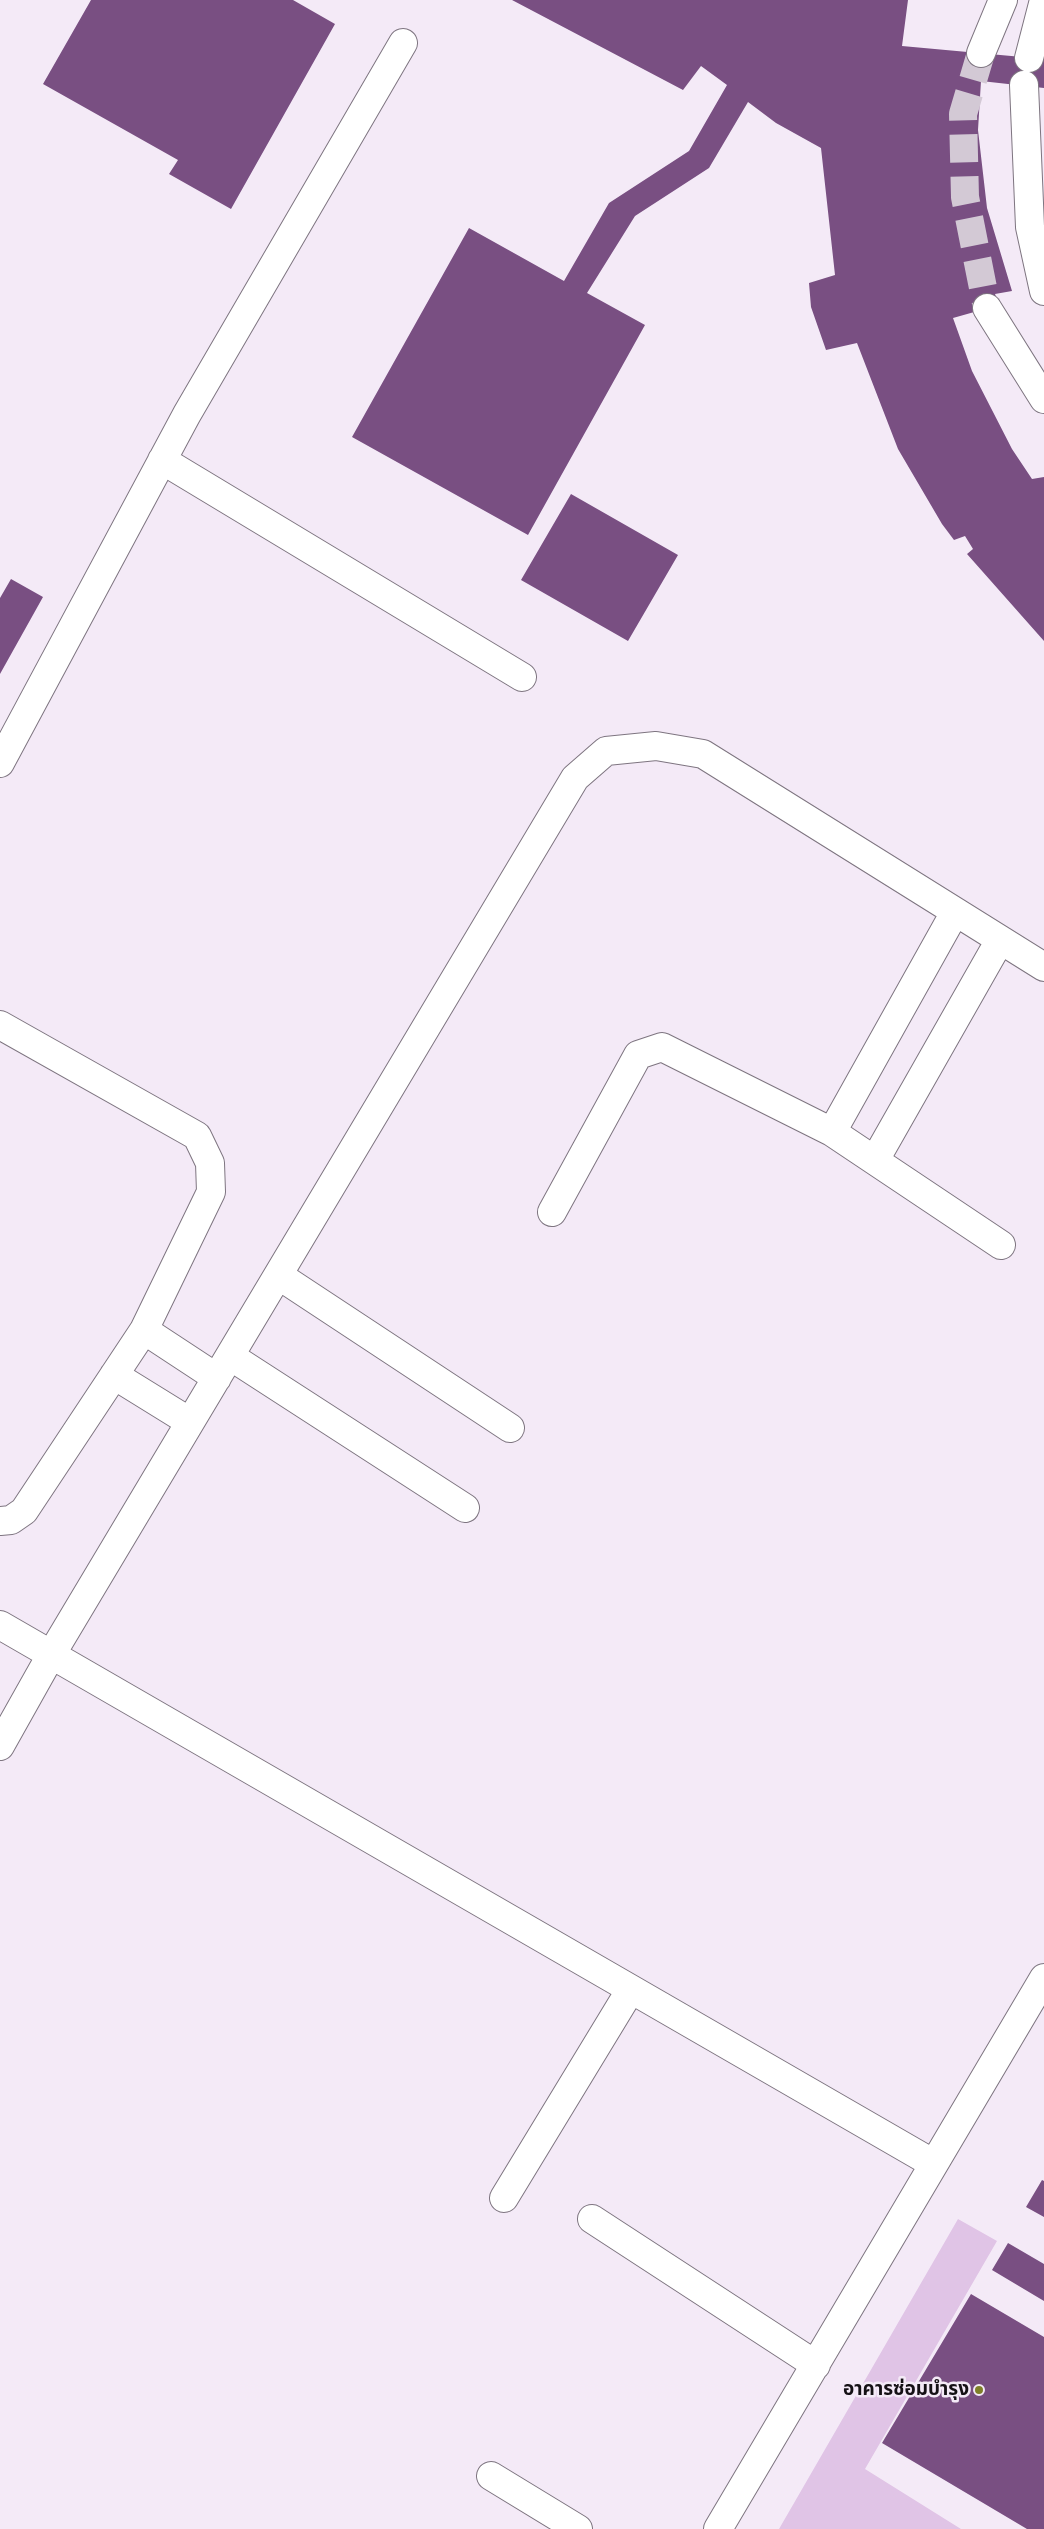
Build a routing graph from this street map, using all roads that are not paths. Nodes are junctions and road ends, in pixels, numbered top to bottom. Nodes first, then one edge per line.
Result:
1 (1003, 0) edge
2 (1044, 0) edge
3 (403, 43) dead end
4 (981, 53) tunnel mouth
5 (1028, 58) dead end
6 (1024, 86) dead end
7 (1044, 291) edge
8 (987, 308) tunnel mouth
9 (1044, 399) edge
10 (162, 460) junction
11 (522, 677) dead end
12 (0, 763) edge
13 (955, 912) junction
14 (1000, 940) junction
15 (1044, 967) edge
16 (0, 1025) edge
17 (832, 1132) junction
18 (875, 1160) junction
19 (552, 1212) dead end
20 (1001, 1245) dead end
21 (278, 1275) junction
22 (144, 1330) junction
23 (223, 1367) junction
24 (114, 1375) junction
25 (190, 1422) junction
26 (510, 1428) dead end
27 (465, 1508) dead end
28 (0, 1521) edge
29 (0, 1625) edge
30 (51, 1655) junction
31 (0, 1746) edge
32 (1044, 1978) edge
33 (631, 1989) junction
34 (934, 2164) junction
35 (504, 2198) dead end
36 (592, 2219) dead end
37 (816, 2365) junction
38 (491, 2476) dead end
39 (578, 2529) edge
40 (718, 2529) edge

1 - 4 street
2 - 5 street
3 - 10 street
6 - 7 street
8 - 9 street
10 - 11 street
10 - 12 street
13 - 14 street
13 - 17 street
13 - 21 street
14 - 15 street
14 - 18 street
16 - 22 street
17 - 18 street
17 - 19 street
18 - 20 street
21 - 23 street
21 - 26 street
22 - 23 street
22 - 24 street
23 - 25 street
23 - 27 street
24 - 25 street
24 - 28 street
25 - 30 street
29 - 30 street
30 - 31 street
30 - 33 street
32 - 34 street
33 - 34 street
33 - 35 street
34 - 37 street
36 - 37 street
37 - 40 street
38 - 39 street

